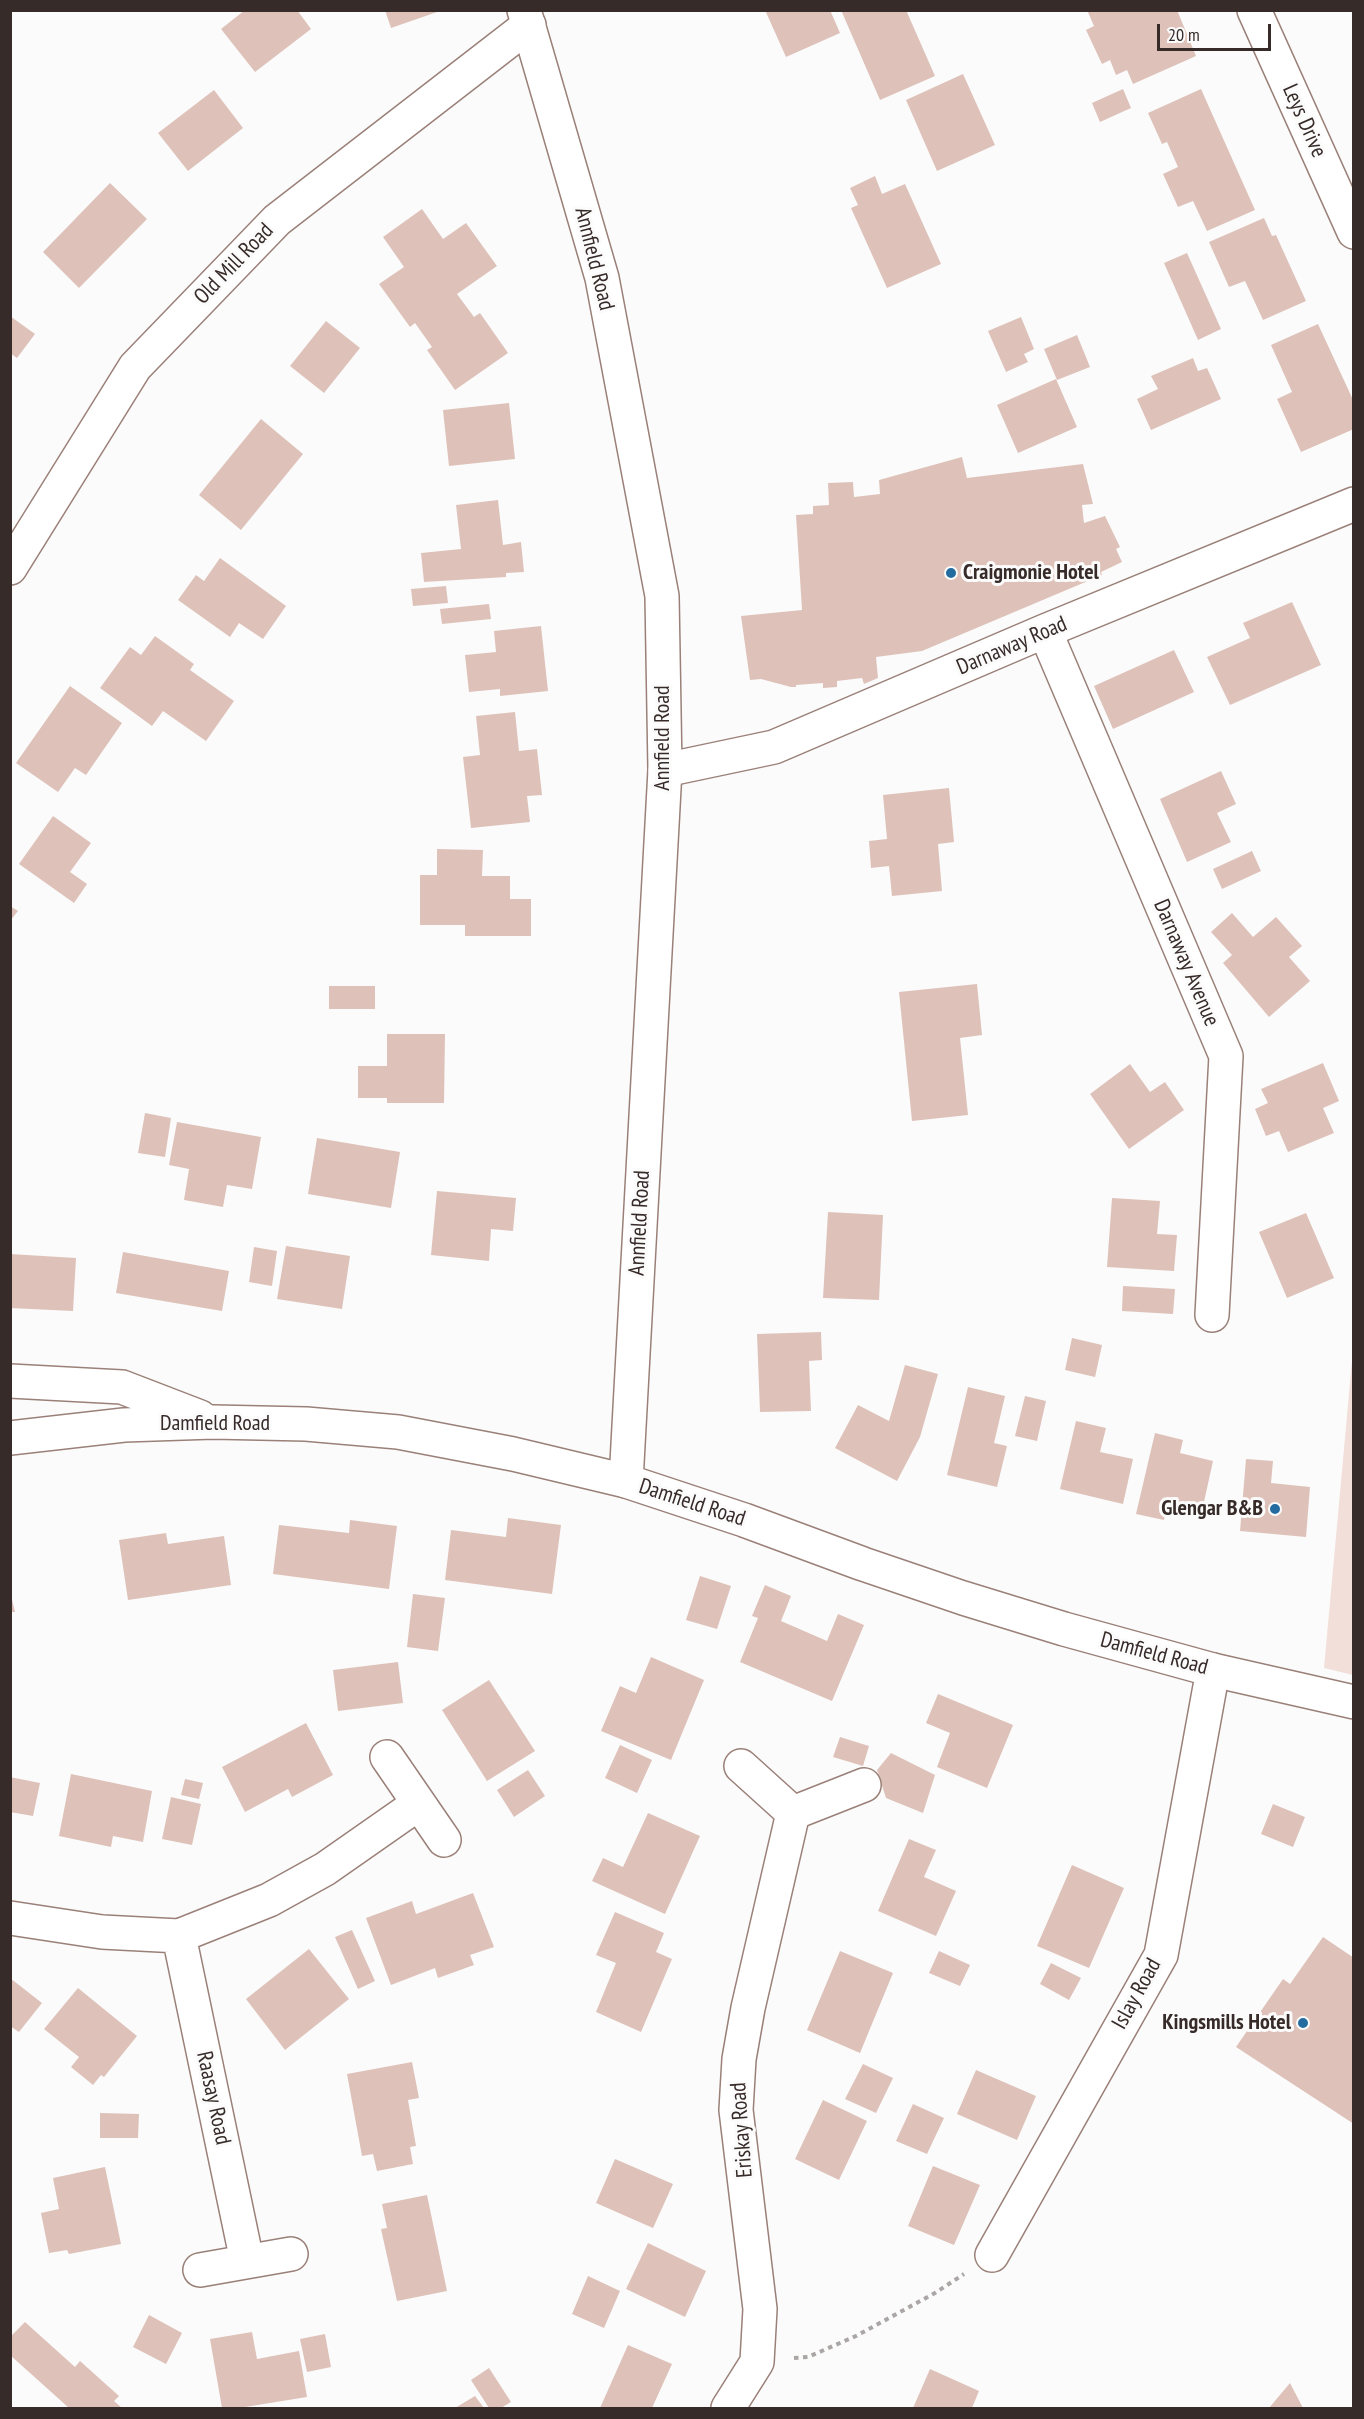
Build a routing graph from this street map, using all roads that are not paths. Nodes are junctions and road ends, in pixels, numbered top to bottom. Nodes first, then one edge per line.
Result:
1 (1254, 10) edge
2 (527, 18) edge
3 (1353, 232) edge
4 (1353, 504) edge
5 (10, 568) edge
6 (1045, 631) junction
7 (665, 770) junction
8 (1212, 1315) dead end
9 (10, 1381) edge
10 (213, 1422) junction
11 (10, 1438) edge
12 (626, 1481) junction
13 (1213, 1670) junction
14 (1353, 1702) edge
15 (387, 1757) dead end
16 (741, 1767) dead end
17 (864, 1785) dead end
18 (418, 1804) junction
19 (793, 1813) junction
20 (444, 1839) dead end
21 (10, 1918) edge
22 (179, 1936) junction
23 (291, 2254) dead end
24 (992, 2255) road end
25 (247, 2261) junction
26 (200, 2270) dead end
27 (728, 2409) edge

1 - 3 street, Leys Drive
2 - 5 street, Old Mill Road
2 - 7 street, Annfield Road
4 - 6 street, Darnaway Road
6 - 7 street, Darnaway Road
6 - 8 street, Darnaway Avenue
7 - 12 street, Annfield Road
9 - 10 street
10 - 11 street, Damfield Road
10 - 12 street, Damfield Road
12 - 13 street, Damfield Road
13 - 14 street, Damfield Road
13 - 24 street, Islay Road
15 - 18 street
16 - 19 street
17 - 19 street
18 - 20 street
18 - 22 street
19 - 27 street, Eriskay Road
21 - 22 street
22 - 25 street, Raasay Road
23 - 25 street
25 - 26 street

